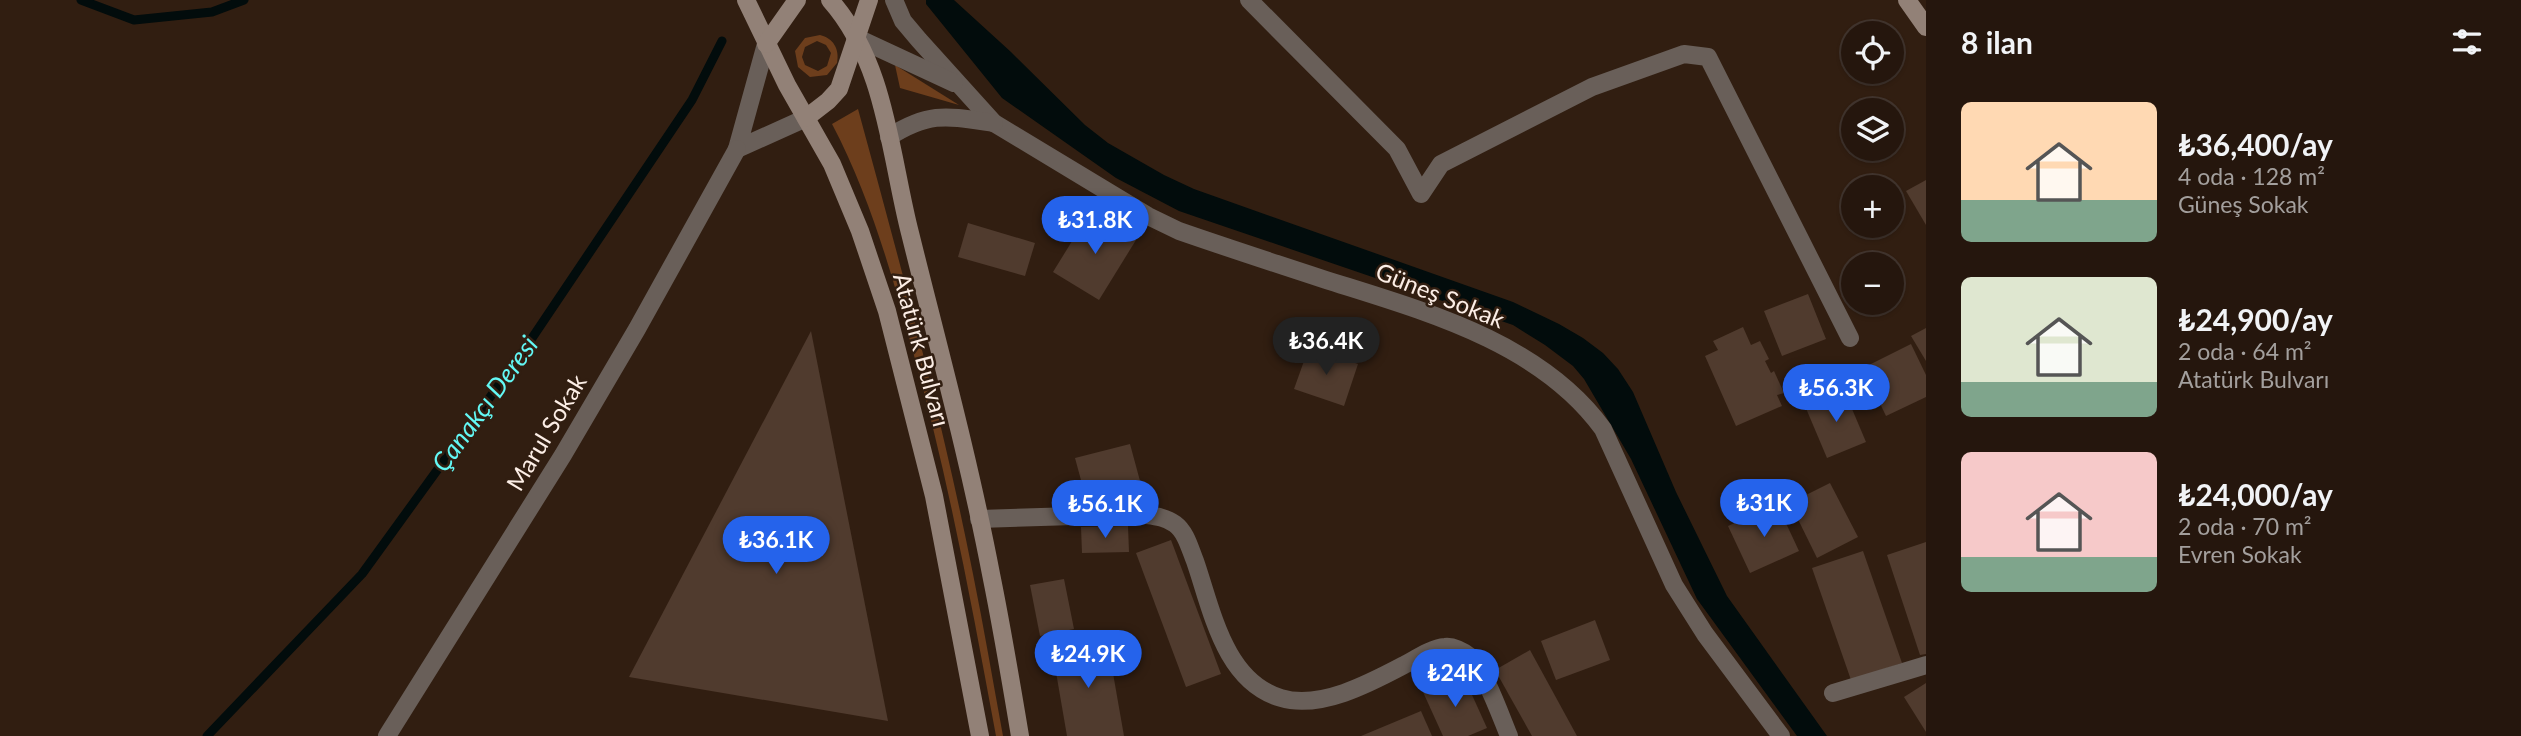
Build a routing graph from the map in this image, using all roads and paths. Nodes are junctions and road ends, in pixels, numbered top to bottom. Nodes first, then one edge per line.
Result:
1 (746, 0) edge
2 (797, 0) edge
3 (830, 0) edge
4 (869, 0) edge
5 (894, 0) edge
6 (1249, 0) edge
7 (1907, 0) edge
8 (1926, 27) edge
9 (855, 37) junction
10 (766, 44) junction
11 (960, 86) junction
12 (806, 118) junction
13 (994, 123) junction
14 (889, 137) junction
15 (737, 149) junction
16 (1850, 338) dead end
17 (979, 519) junction
18 (1926, 665) edge
19 (1833, 693) dead end
20 (387, 736) edge
21 (980, 736) edge
22 (1020, 736) edge
23 (1509, 736) edge
24 (1781, 736) edge

1 - 10 main road, Atatürk Bulvarı
2 - 10 main road
3 - 9 main road, Atatürk Bulvarı
4 - 9 main road
5 - 11 street, Güneş Sokak
6 - 16 street
7 - 8 main road
9 - 11 street, Güneş Sokak
9 - 12 main road
9 - 14 main road, Atatürk Bulvarı
10 - 12 main road, Atatürk Bulvarı
10 - 15 street, Marul Sokak
11 - 13 street, Güneş Sokak
12 - 15 street
12 - 21 main road, Atatürk Bulvarı
13 - 14 street, Güneş Sokak
13 - 24 street, Güneş Sokak
14 - 17 main road, Atatürk Bulvarı
15 - 20 street, Marul Sokak
17 - 22 main road, Atatürk Bulvarı
17 - 23 street
18 - 19 street

